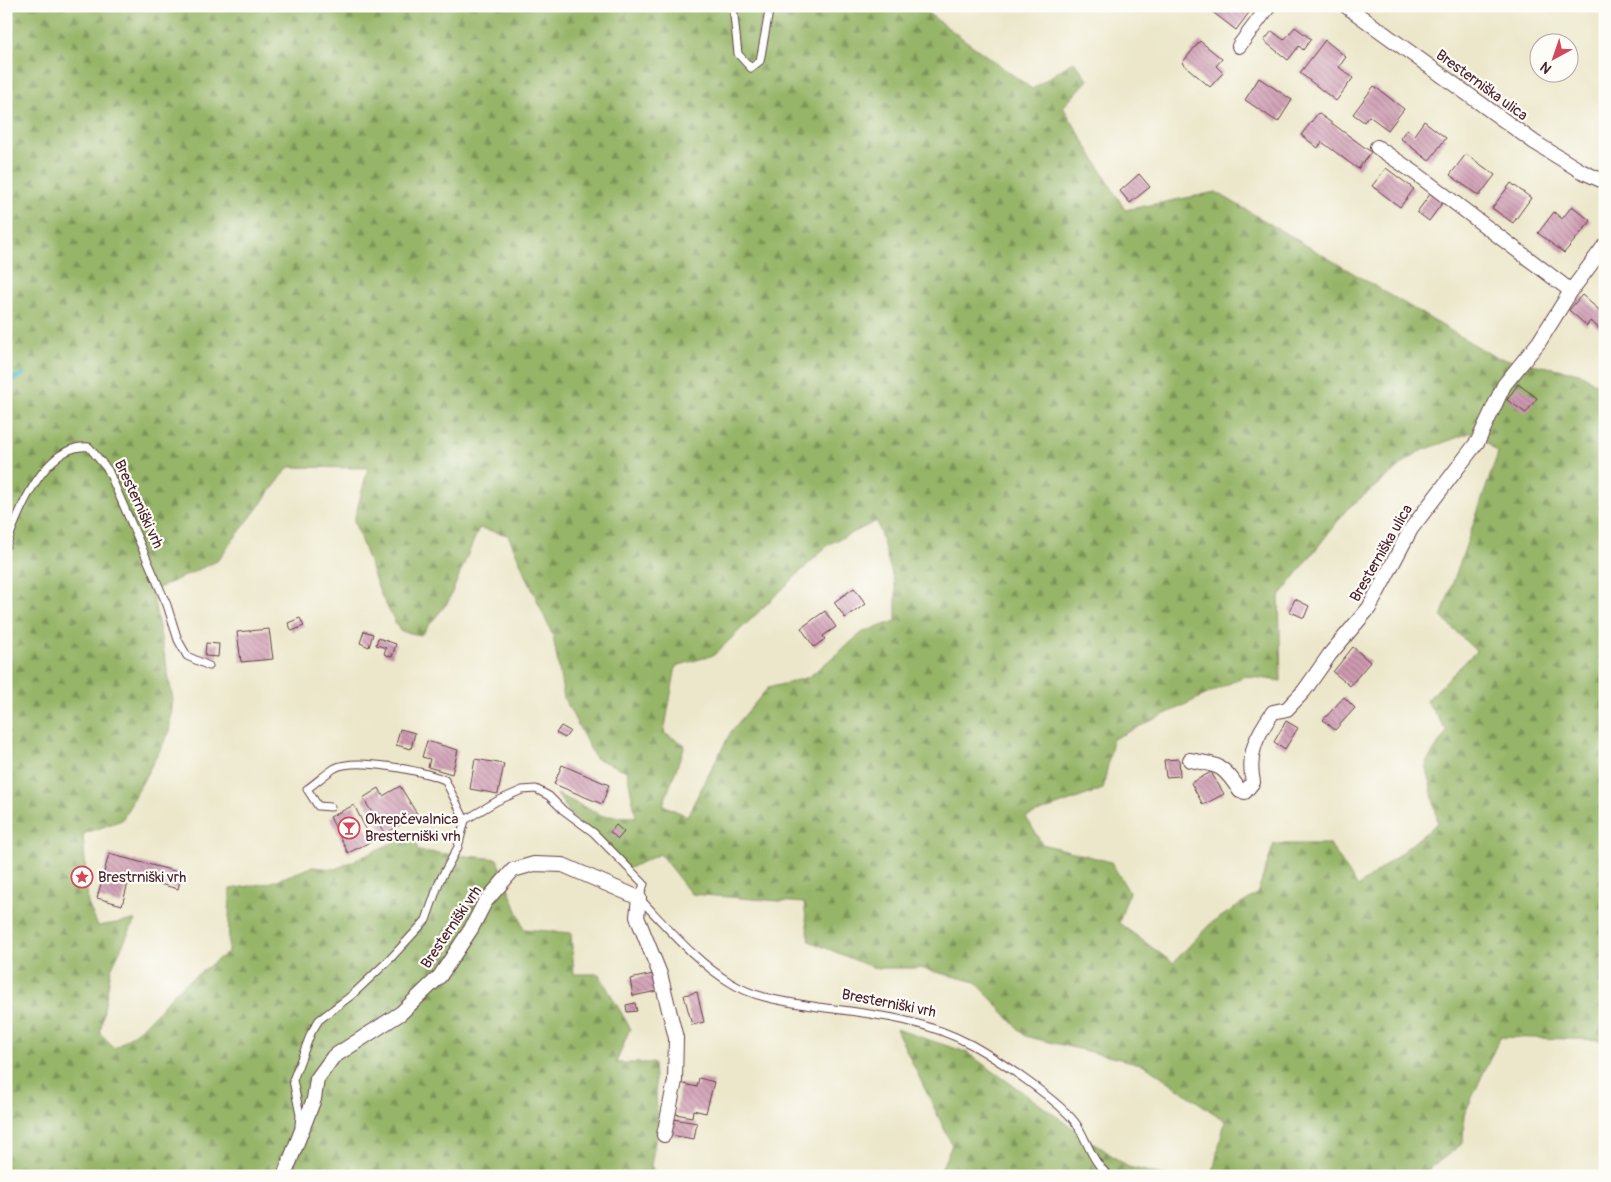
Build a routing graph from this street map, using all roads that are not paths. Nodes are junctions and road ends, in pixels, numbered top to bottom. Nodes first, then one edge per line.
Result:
1 (733, 6) edge
2 (770, 6) edge
3 (1269, 6) edge
4 (1346, 6) edge
5 (1239, 46) dead end
6 (1377, 147) dead end
7 (1605, 182) edge
8 (1605, 246) edge
9 (1571, 291) junction
10 (6, 546) edge
11 (209, 666) dead end
12 (1190, 760) dead end
13 (331, 807) dead end
14 (465, 820) junction
15 (640, 898) junction
16 (664, 1135) dead end
17 (298, 1143) junction
18 (284, 1176) edge
19 (1110, 1176) edge

1 - 2 lane
3 - 5 street
4 - 7 street, Bresterniška ulica
6 - 9 street
8 - 9 street, Bresterniška ulica
9 - 12 street, Bresterniška ulica
10 - 11 lane, Bresterniški vrh
13 - 14 lane
14 - 15 lane
14 - 17 lane, Bresterniški vrh
15 - 16 street
15 - 17 street, Bresterniški vrh
15 - 19 lane, Bresterniški vrh
17 - 18 street, Bresterniški vrh

